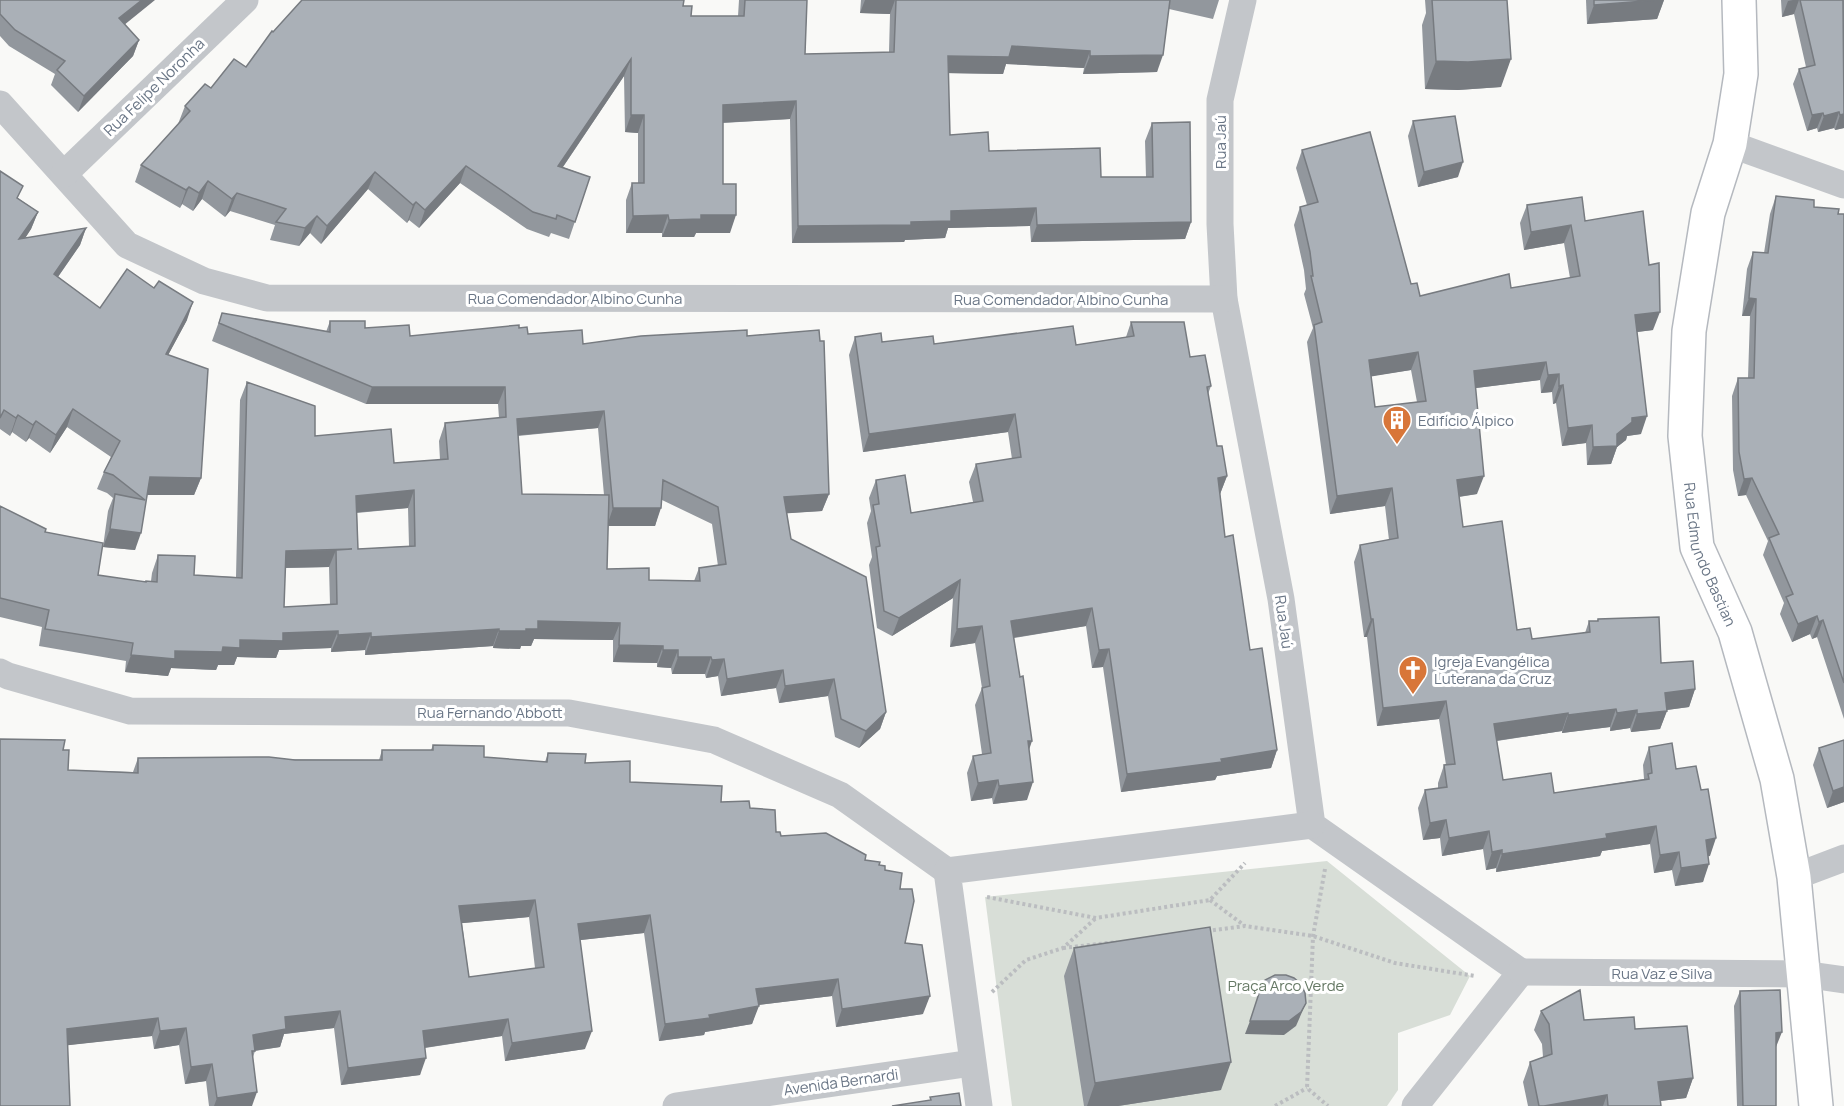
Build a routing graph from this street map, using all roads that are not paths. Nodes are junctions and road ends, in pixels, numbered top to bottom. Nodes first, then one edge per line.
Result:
1 (245, 0) edge
2 (1243, 0) edge
3 (1739, 0) edge
4 (0, 104) edge
5 (1730, 144) junction
6 (64, 174) junction
7 (1844, 185) edge
8 (1224, 299) junction
9 (0, 672) edge
10 (1312, 825) junction
11 (1844, 858) edge
12 (947, 871) junction
13 (1794, 877) junction
14 (1521, 972) junction
15 (1803, 974) junction
16 (1844, 980) edge
17 (972, 1063) junction
18 (676, 1106) edge
19 (979, 1106) edge
20 (1415, 1106) edge
21 (1816, 1106) edge

1 - 6 street, Rua Felipe Noronha
2 - 8 street, Rua Jaú
3 - 5 street, Rua Edmundo Bastian
4 - 6 street, Rua Comendador Albino Cunha
5 - 7 street
5 - 13 street, Rua Edmundo Bastian
6 - 8 street, Rua Comendador Albino Cunha
8 - 10 street, Rua Jaú
9 - 12 street, Rua Fernando Abbott
10 - 12 street
10 - 14 street
11 - 13 street
12 - 17 street
13 - 15 street, Rua Edmundo Bastian
14 - 15 street, Rua Vaz e Silva
14 - 20 street
15 - 16 street, Rua Vaz e Silva
15 - 21 street, Rua Edmundo Bastian
17 - 18 street, Avenida Bernardi
17 - 19 street

